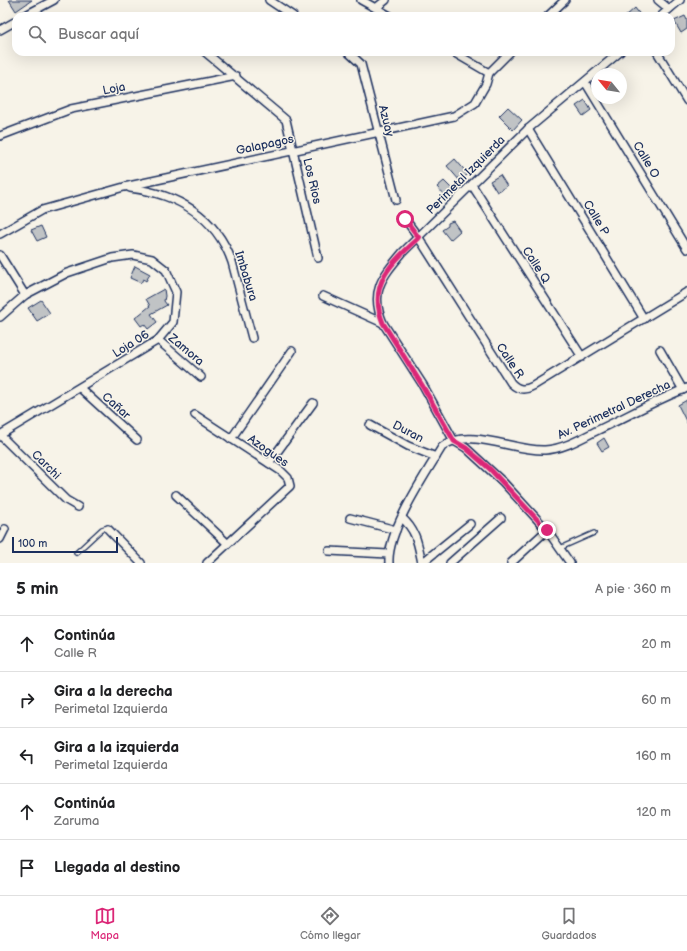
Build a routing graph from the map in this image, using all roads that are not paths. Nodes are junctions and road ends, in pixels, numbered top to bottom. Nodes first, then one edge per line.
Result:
1 (46, 0) edge
2 (54, 0) edge
3 (269, 0) edge
4 (361, 0) edge
5 (386, 0) edge
6 (565, 0) edge
7 (658, 0) edge
8 (680, 0) edge
9 (38, 8) junction
10 (376, 8) junction
11 (669, 9) junction
12 (31, 12) edge
13 (287, 12) edge
14 (383, 12) edge
15 (552, 12) edge
16 (666, 12) edge
17 (12, 23) edge
18 (0, 30) edge
19 (209, 56) edge
20 (352, 56) edge
21 (460, 56) edge
22 (506, 56) edge
23 (615, 56) edge
24 (660, 56) edge
25 (489, 72) junction
26 (236, 76) junction
27 (585, 82) junction
28 (687, 100) edge
29 (528, 129) junction
30 (378, 133) junction
31 (0, 136) edge
32 (294, 150) junction
33 (472, 185) junction
34 (124, 187) junction
35 (396, 200) dead end
36 (405, 219) dead end
37 (0, 234) edge
38 (419, 238) junction
39 (687, 249) edge
40 (0, 255) edge
41 (318, 258) dead end
42 (687, 292) edge
43 (25, 294) junction
44 (323, 296) dead end
45 (0, 317) edge
46 (644, 319) junction
47 (383, 323) junction
48 (252, 338) dead end
49 (158, 340) junction
50 (660, 350) dead end
51 (292, 351) dead end
52 (582, 357) junction
53 (201, 377) dead end
54 (80, 388) junction
55 (685, 389) edge
56 (313, 403) dead end
57 (195, 415) dead end
58 (370, 425) dead end
59 (0, 435) edge
60 (231, 439) junction
61 (137, 440) dead end
62 (454, 441) junction
63 (436, 457) junction
64 (269, 463) junction
65 (176, 495) dead end
66 (78, 507) dead end
67 (350, 518) dead end
68 (402, 518) junction
69 (501, 518) dead end
70 (470, 524) dead end
71 (5, 529) dead end
72 (108, 529) joint
73 (396, 530) junction
74 (547, 530) junction
75 (594, 534) dead end
76 (0, 539) edge
77 (227, 543) junction
78 (560, 548) junction
79 (329, 551) dead end
80 (76, 553) dead end
81 (388, 554) junction
82 (567, 562) edge
83 (141, 563) edge
84 (207, 563) edge
85 (389, 563) edge
86 (422, 563) edge
87 (450, 563) edge
88 (511, 563) edge

1 - 9 street
2 - 9 street
3 - 13 street
4 - 10 street
5 - 10 street
6 - 15 street
7 - 11 street
8 - 11 street
9 - 12 street
10 - 14 street
11 - 16 street
17 - 18 street
19 - 26 street, Los Rios
20 - 30 street, Azuay
21 - 25 street
22 - 25 street, Galapagos
23 - 27 street, Perimetal Izquierda
24 - 28 street
25 - 30 street, Galapagos
26 - 31 street, Loja
26 - 32 street, Los Rios
27 - 29 street, Perimetal Izquierda
27 - 39 street, Calle O
29 - 33 street, Perimetal Izquierda
29 - 46 street, Calle P
30 - 32 street, Galapagos
30 - 35 street, Azuay
32 - 34 street, Galapagos
32 - 41 street, Los Rios
33 - 38 street, Perimetal Izquierda
33 - 52 street, Calle Q
34 - 37 street, Galapagos
34 - 48 street, Imbabura
36 - 38 street, Calle R
38 - 47 street, Perimetal Izquierda
38 - 52 street, Calle R
40 - 43 street
42 - 46 street, Calle R
43 - 45 street
43 - 49 street, Loja 06
44 - 47 street
46 - 52 street, Calle R
47 - 62 street, Perimetal Izquierda
49 - 53 street, Zamora
49 - 54 street, Loja 06
50 - 55 street
51 - 60 street
54 - 59 street, Loja 06
54 - 61 street, Cañar
55 - 62 street, Av. Perimetral Derecha
56 - 64 street
57 - 60 street, Azogues
58 - 63 street, Duran
59 - 66 street, Carchi
60 - 64 street, Azogues
62 - 63 street
62 - 74 street
63 - 68 street
64 - 77 street, Azogues
65 - 77 street
67 - 73 street
68 - 73 street
68 - 86 street
69 - 87 street
70 - 86 street
71 - 76 street
72 - 80 lane
72 - 83 street
73 - 81 street
74 - 78 street
74 - 88 street
75 - 78 lane
77 - 84 street, Azogues
78 - 82 street
79 - 81 street
81 - 85 street

